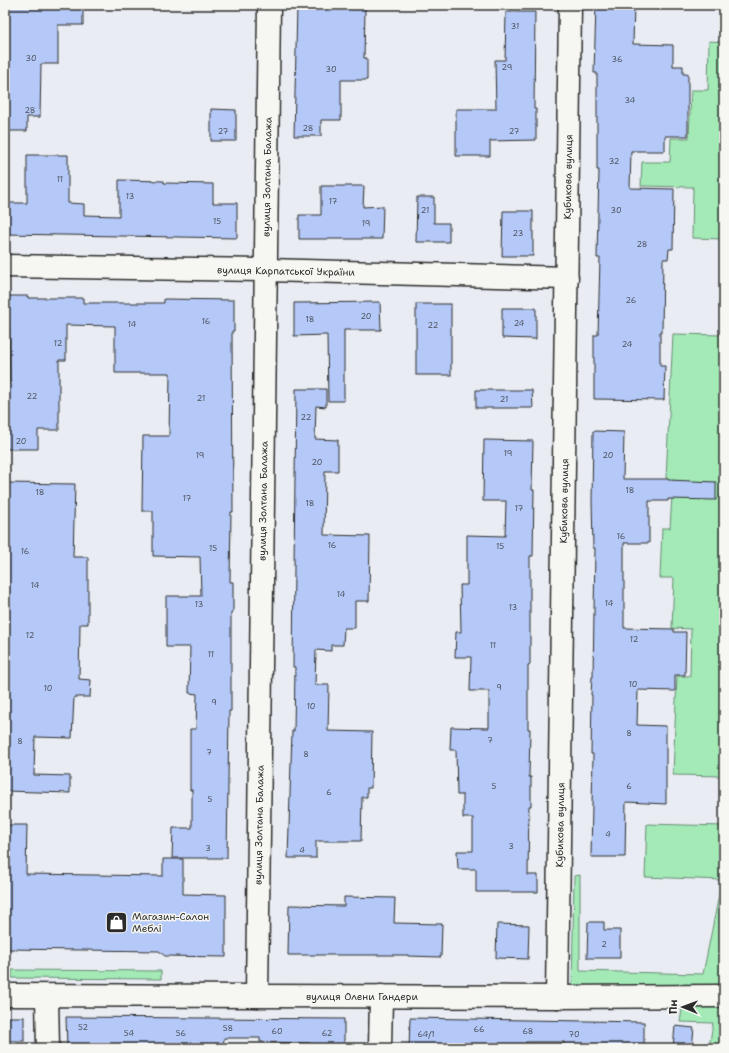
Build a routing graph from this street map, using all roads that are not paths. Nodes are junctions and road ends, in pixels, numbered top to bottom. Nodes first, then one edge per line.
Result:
1 (269, 5) edge
2 (570, 5) edge
3 (5, 266) edge
4 (266, 270) junction
5 (567, 278) junction
6 (5, 995) edge
7 (47, 996) junction
8 (257, 996) junction
9 (381, 996) junction
10 (718, 996) dead end
11 (557, 997) junction
12 (48, 1048) edge
13 (380, 1048) edge

1 - 4 street, вулиця Золтана Балажа
2 - 5 street, Кубикова вулиця
3 - 4 street, вулиця Карпатської України
4 - 5 street, вулиця Карпатської України
4 - 8 street, вулиця Золтана Балажа
5 - 11 street, Кубикова вулиця
6 - 7 street, вулиця Олени Гандери
7 - 8 street, вулиця Олени Гандери
7 - 12 street
8 - 9 street, вулиця Олени Гандери
9 - 11 street, вулиця Олени Гандери
9 - 13 street
10 - 11 street, вулиця Олени Гандери

